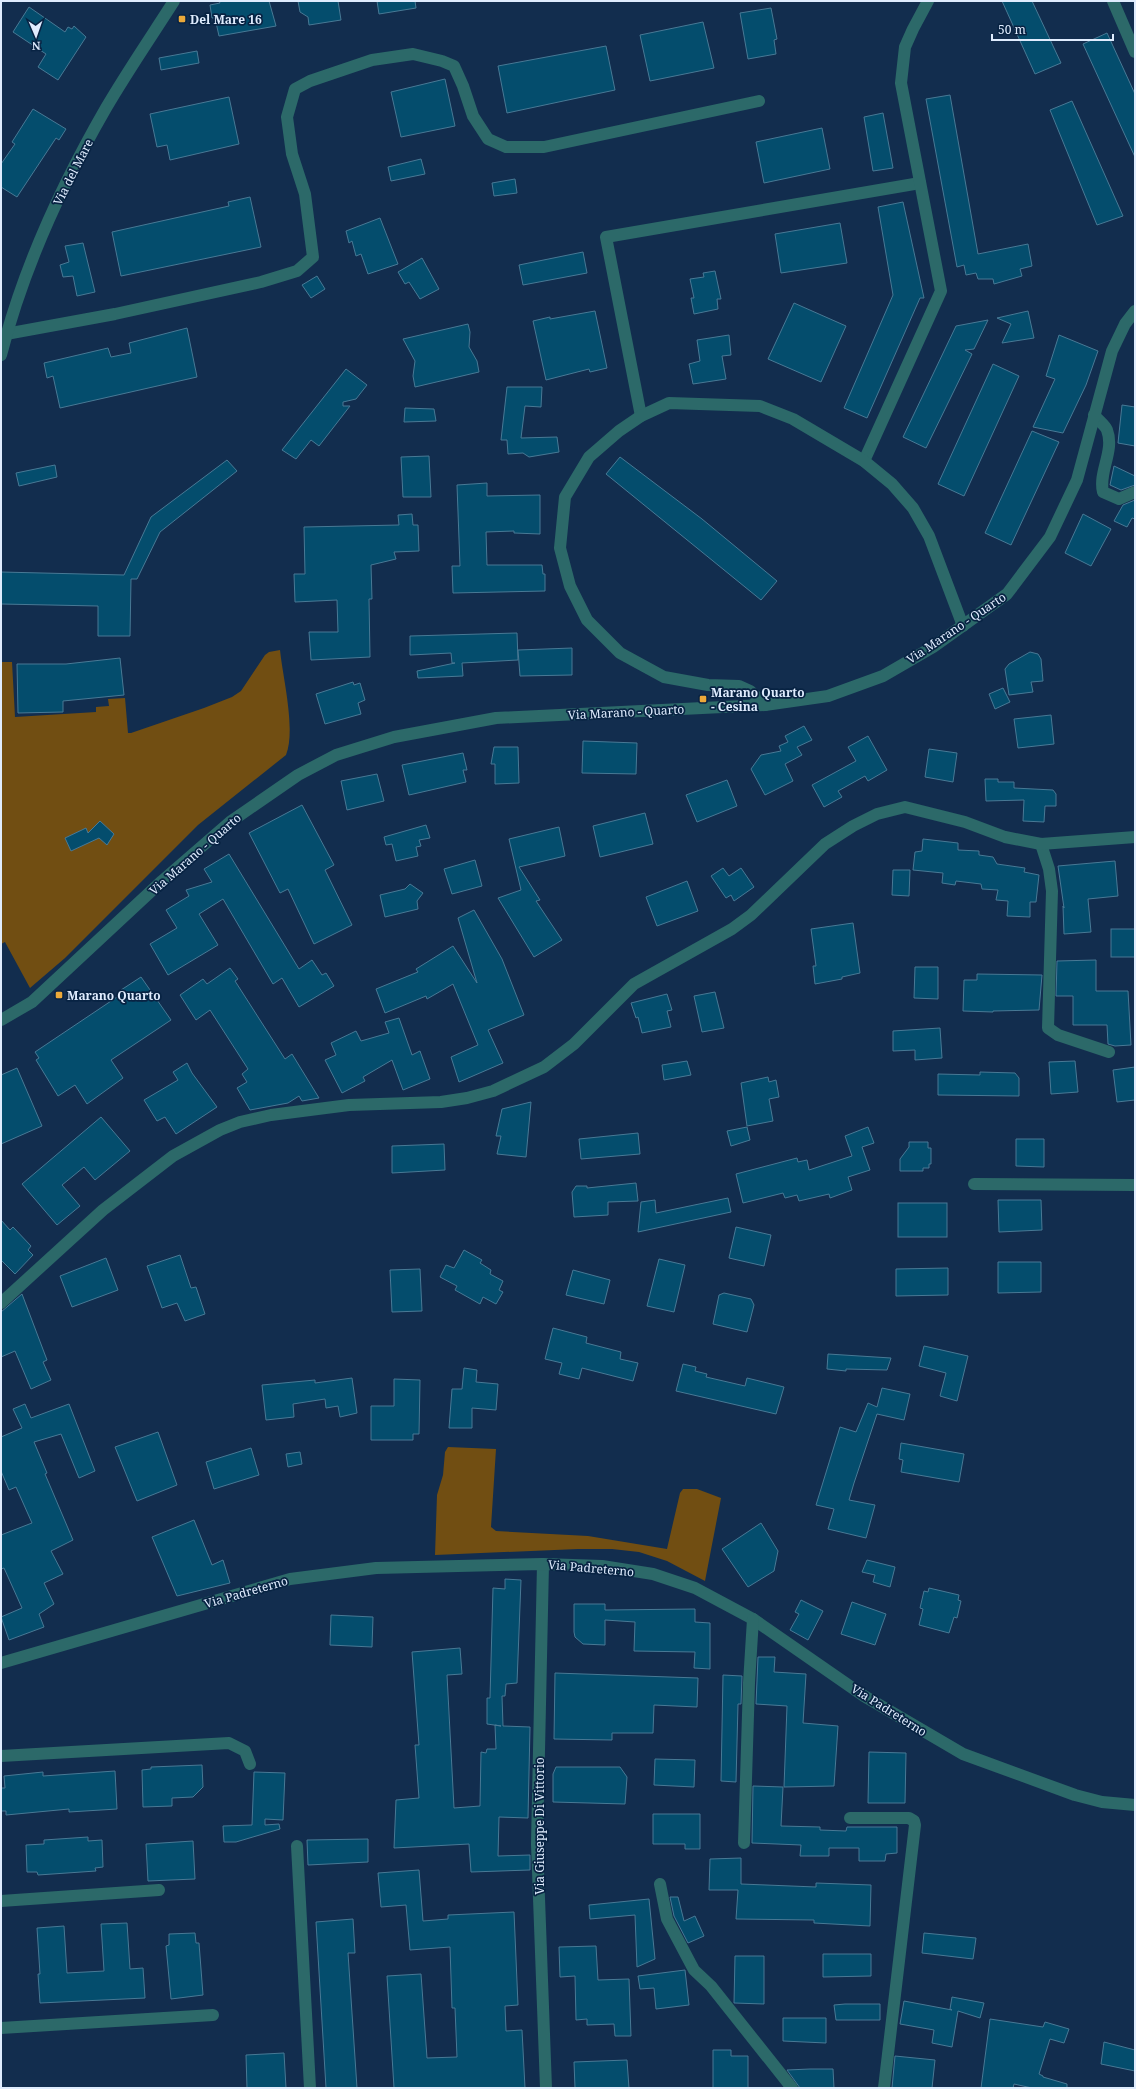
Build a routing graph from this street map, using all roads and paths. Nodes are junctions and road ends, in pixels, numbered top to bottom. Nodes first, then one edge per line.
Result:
1 (174, 1) edge
2 (928, 1) edge
3 (1113, 1) edge
4 (1135, 52) edge
5 (759, 100) dead end
6 (920, 183) junction
7 (1135, 311) edge
8 (6, 334) junction
9 (1, 355) edge
10 (1094, 415) junction
11 (641, 416) junction
12 (864, 461) junction
13 (1135, 492) edge
14 (963, 626) junction
15 (765, 705) junction
16 (1135, 837) edge
17 (1041, 844) junction
18 (1, 1020) edge
19 (1109, 1052) dead end
20 (974, 1184) dead end
21 (1135, 1185) edge
22 (1, 1303) edge
23 (542, 1564) junction
24 (753, 1619) junction
25 (1, 1663) edge
26 (1, 1756) edge
27 (250, 1764) dead end
28 (1135, 1805) edge
29 (850, 1818) dead end
30 (744, 1843) dead end
31 (297, 1846) dead end
32 (660, 1884) dead end
33 (159, 1890) dead end
34 (1, 1901) edge
35 (212, 2015) dead end
36 (1, 2028) edge
37 (310, 2088) edge
38 (546, 2088) edge
39 (792, 2088) edge
40 (884, 2088) edge

1 - 8 street, Via del Mare
2 - 6 street
3 - 4 street
5 - 8 street
6 - 11 street
6 - 12 street
7 - 10 street, Via Marano - Quarto
8 - 9 street, Via del Mare
10 - 13 street
10 - 14 street, Via Marano - Quarto
11 - 12 street
11 - 15 street
12 - 14 street
14 - 15 street, Via Marano - Quarto
15 - 18 street, Via Marano - Quarto
16 - 17 street
17 - 19 street
17 - 22 street
20 - 21 street
23 - 24 street, Via Padreterno
23 - 25 street, Via Padreterno
23 - 38 street, Via Giuseppe Di Vittorio
24 - 28 street, Via Padreterno
24 - 30 street
26 - 27 street
29 - 40 street
31 - 37 street
32 - 39 street
33 - 34 street
35 - 36 street

